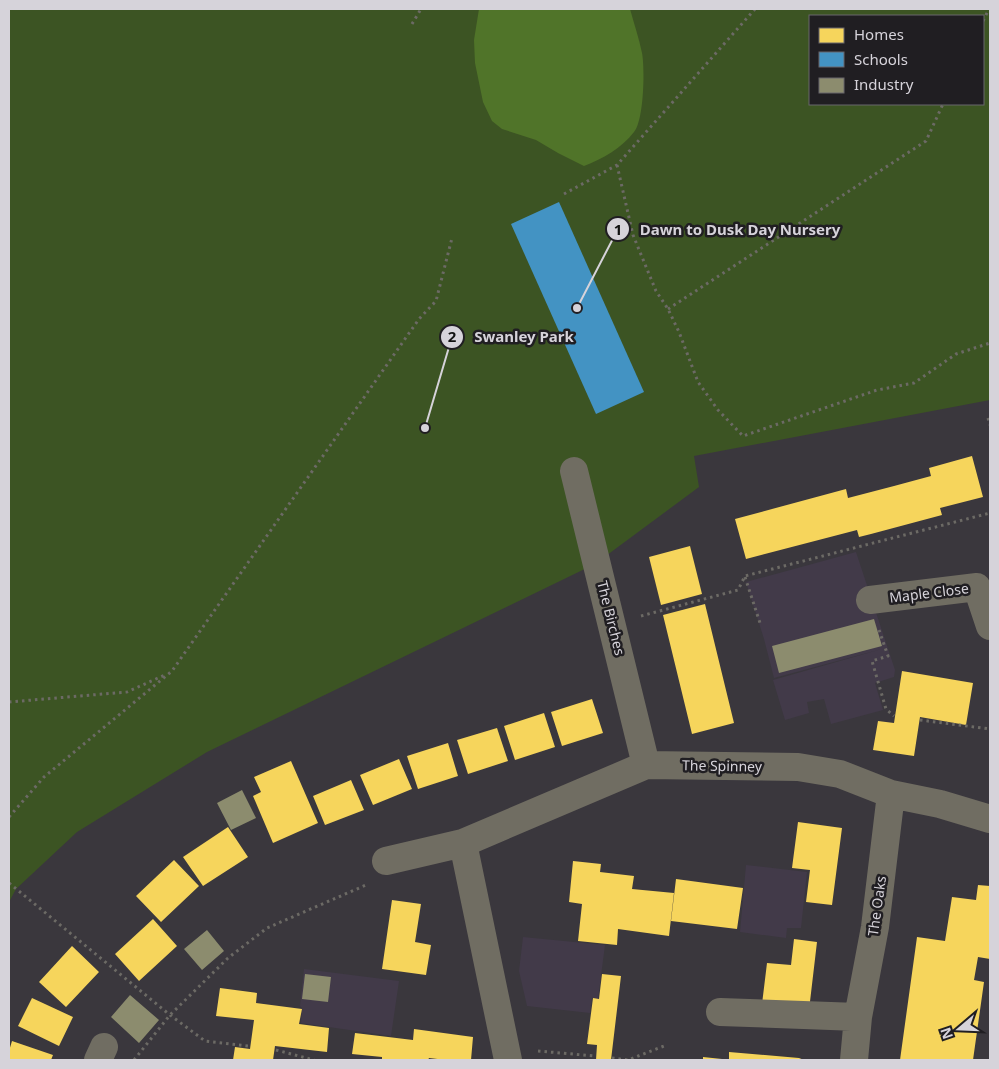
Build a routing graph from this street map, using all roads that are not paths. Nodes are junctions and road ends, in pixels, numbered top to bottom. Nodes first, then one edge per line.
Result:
1 (574, 471) dead end
2 (870, 600) road end
3 (990, 626) edge
4 (646, 765) junction
5 (891, 794) junction
6 (990, 814) edge
7 (990, 819) edge
8 (462, 843) junction
9 (386, 861) road end
10 (720, 1012) dead end
11 (858, 1017) junction
12 (507, 1054) edge
13 (854, 1060) edge

1 - 4 street, The Birches
2 - 3 street, Maple Close
4 - 5 street, The Spinney
4 - 8 street, The Spinney
5 - 7 street, The Spinney
5 - 11 street, The Oaks
6 - 7 street
8 - 9 street, The Spinney
8 - 12 street
10 - 11 street
11 - 13 street, The Oaks

